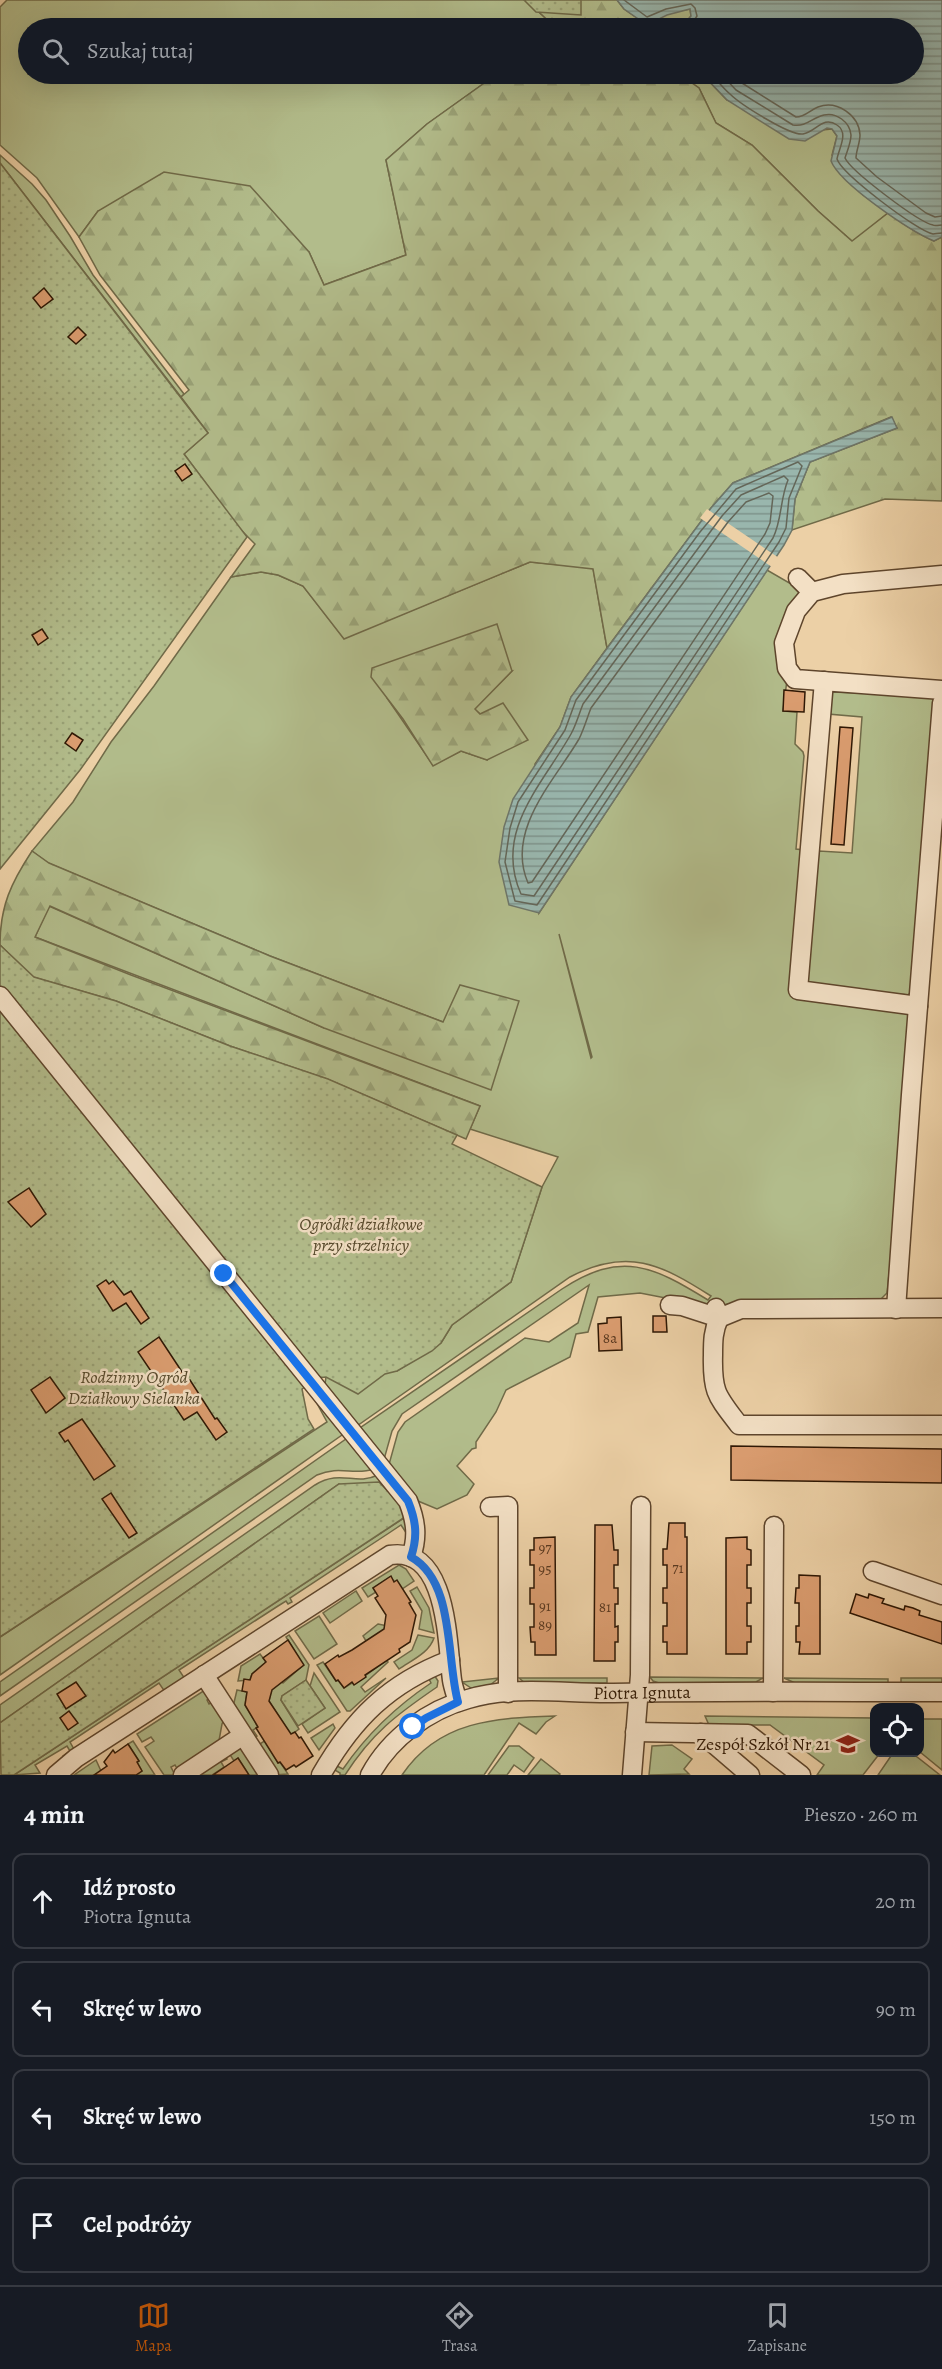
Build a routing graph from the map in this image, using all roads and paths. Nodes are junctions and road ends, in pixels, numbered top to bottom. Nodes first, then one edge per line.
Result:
1 (942, 575) edge
2 (798, 578) dead end
3 (812, 592) junction
4 (824, 681) junction
5 (942, 690) edge
6 (942, 704) edge
7 (0, 996) edge
8 (918, 1006) junction
9 (670, 1305) dead end
10 (942, 1308) edge
11 (896, 1309) junction
12 (717, 1312) junction
13 (942, 1425) edge
14 (490, 1506) dead end
15 (640, 1506) dead end
16 (774, 1526) dead end
17 (411, 1557) junction
18 (873, 1570) dead end
19 (942, 1595) edge
20 (450, 1660) junction
21 (204, 1676) junction
22 (638, 1692) junction
23 (773, 1692) junction
24 (942, 1692) edge
25 (508, 1693) junction
26 (458, 1702) junction
27 (635, 1732) junction
28 (701, 1733) junction
29 (242, 1736) junction
30 (56, 1775) edge
31 (183, 1775) edge
32 (269, 1775) edge
33 (321, 1775) edge
34 (370, 1775) edge
35 (632, 1775) edge
36 (750, 1775) edge
37 (801, 1775) edge

1 - 3 street
2 - 3 street
3 - 4 street
4 - 5 street
4 - 8 street
6 - 8 street
7 - 17 street
8 - 11 street
9 - 12 street
10 - 11 street
11 - 12 street
12 - 13 street
14 - 25 street
15 - 22 street
16 - 23 street
17 - 20 street
17 - 21 street
18 - 19 street
20 - 26 street
20 - 33 street
21 - 29 street
21 - 30 street
22 - 23 street, Piotra Ignuta
22 - 25 street, Piotra Ignuta
22 - 27 street
23 - 24 street, Piotra Ignuta
25 - 26 street, Piotra Ignuta
26 - 34 street, Piotra Ignuta
27 - 28 street
27 - 35 street
28 - 36 street
28 - 37 street
29 - 31 street
29 - 32 street

